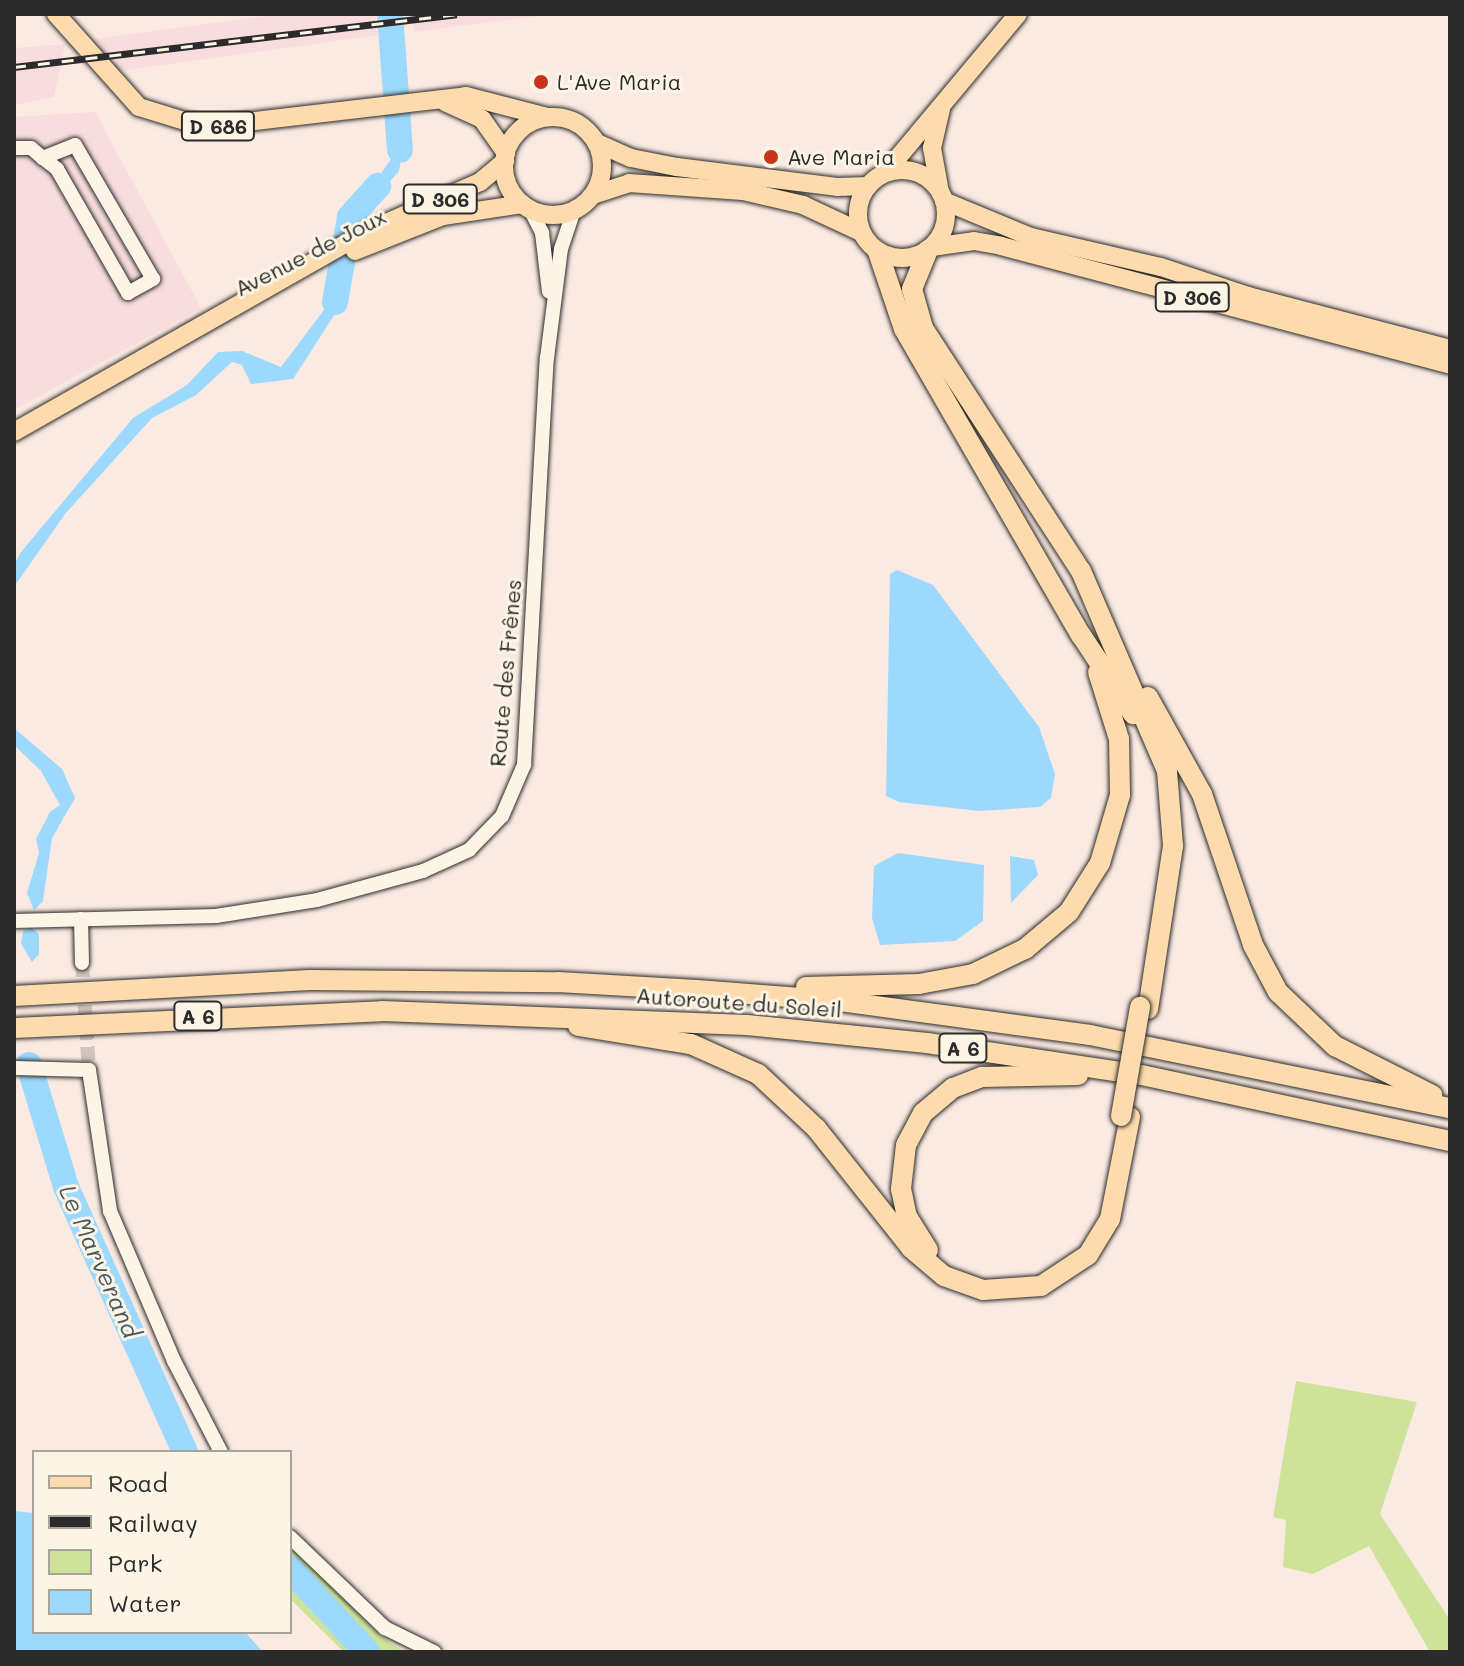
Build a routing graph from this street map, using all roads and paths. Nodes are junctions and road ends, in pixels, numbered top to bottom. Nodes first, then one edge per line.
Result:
1 (56, 14) edge
2 (1018, 14) edge
3 (946, 96) junction
4 (426, 100) junction
5 (547, 117) junction
6 (597, 143) junction
7 (14, 148) edge
8 (506, 157) junction
9 (43, 158) junction
10 (885, 173) junction
11 (868, 186) junction
12 (593, 195) junction
13 (942, 196) junction
14 (526, 206) junction
15 (574, 210) junction
16 (861, 232) junction
17 (930, 249) junction
18 (878, 252) junction
19 (323, 263) junction
20 (551, 308) junction
21 (1450, 349) edge
22 (1450, 365) edge
23 (14, 432) edge
24 (1081, 635) junction
25 (1125, 664) junction
26 (81, 919) junction
27 (14, 921) edge
28 (82, 963) tunnel mouth
29 (697, 990) junction
30 (14, 996) edge
31 (1144, 1008) junction
32 (469, 1012) junction
33 (14, 1028) edge
34 (14, 1068) edge
35 (1142, 1075) junction
36 (1450, 1106) edge
37 (1126, 1116) junction
38 (1450, 1141) edge
39 (220, 1450) edge
40 (292, 1539) edge
41 (434, 1652) edge

1 - 4 main road, D 686
2 - 3 main road
3 - 10 main road
3 - 13 main road
4 - 5 main road, D 686
4 - 8 main road
5 - 6 main road
5 - 8 main road
6 - 11 main road
6 - 12 main road
7 - 9 street
8 - 14 main road
8 - 19 main road, Avenue de Joux / D 306
9 - 9 street
10 - 11 main road
10 - 13 main road
11 - 16 main road
12 - 15 main road
12 - 16 main road
13 - 17 main road
13 - 21 main road, D 306
14 - 15 main road
14 - 19 main road, Avenue de Joux / D 306
14 - 20 street, Route des Frênes
15 - 20 street, Route des Frênes
16 - 18 main road
17 - 18 main road
17 - 22 main road, D 306
17 - 25 highway
18 - 24 highway
19 - 23 main road, Avenue de Joux / D 306
20 - 26 street, Route des Frênes
24 - 29 highway
24 - 31 highway
25 - 31 highway
25 - 36 highway
26 - 27 street, Route des Frênes
26 - 28 street
29 - 30 highway, Autoroute du Soleil / A 6
29 - 36 highway, Autoroute du Soleil / A 6
31 - 37 highway, bridge
32 - 33 highway, Autoroute du Soleil / A 6
32 - 35 highway, Autoroute du Soleil / A 6
32 - 37 highway
34 - 39 street
35 - 37 highway
35 - 38 highway, Autoroute du Soleil / A 6
40 - 41 street

